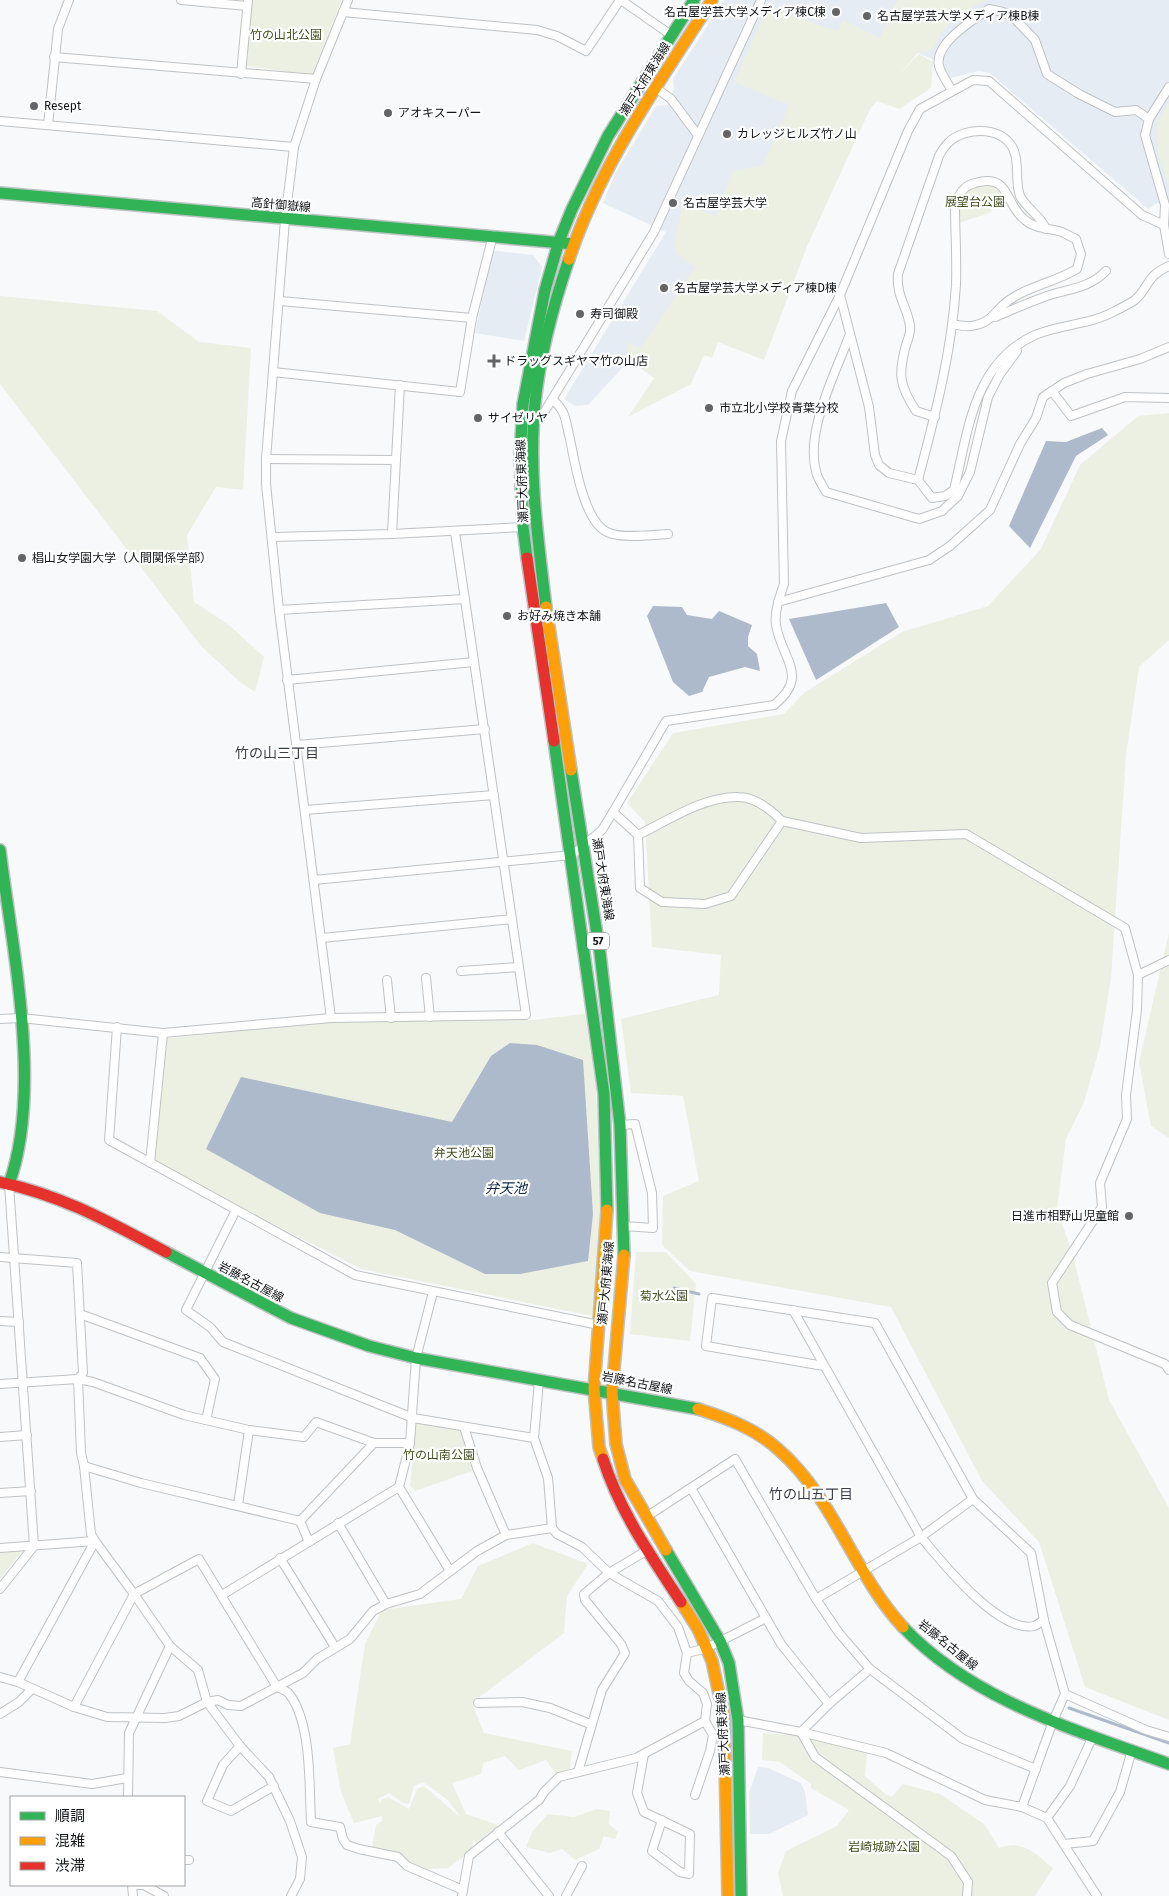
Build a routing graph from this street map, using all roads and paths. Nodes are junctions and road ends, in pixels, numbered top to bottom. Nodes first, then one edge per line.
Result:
1 (69, 0) edge
2 (181, 0) edge
3 (348, 0) edge
4 (620, 0) edge
5 (694, 0) edge
6 (712, 0) edge
7 (761, 0) edge
8 (247, 3) edge
9 (343, 12) junction
10 (671, 35) junction
11 (54, 57) junction
12 (241, 74) junction
13 (316, 79) junction
14 (1169, 87) edge
15 (656, 88) junction
16 (952, 91) junction
17 (1149, 119) junction
18 (0, 121) edge
19 (48, 125) junction
20 (697, 134) junction
21 (294, 147) junction
22 (0, 193) edge
23 (285, 220) junction
24 (1164, 225) junction
25 (1046, 229) junction
26 (493, 235) junction
27 (559, 241) junction
28 (574, 244) junction
29 (1169, 254) edge
30 (1169, 266) edge
31 (1106, 271) dead end
32 (840, 296) junction
33 (280, 301) junction
34 (472, 318) junction
35 (993, 318) junction
36 (952, 324) junction
37 (850, 334) junction
38 (1035, 335) junction
39 (1169, 347) edge
40 (273, 372) junction
41 (400, 385) junction
42 (1052, 391) junction
43 (1169, 398) edge
44 (552, 399) junction
45 (935, 417) junction
46 (535, 418) junction
47 (266, 459) junction
48 (396, 460) junction
49 (918, 480) junction
50 (523, 527) junction
51 (455, 532) junction
52 (392, 534) junction
53 (668, 534) dead end
54 (272, 537) junction
55 (465, 599) junction
56 (778, 602) junction
57 (279, 610) junction
58 (474, 662) junction
59 (288, 680) junction
60 (485, 729) junction
61 (297, 744) junction
62 (494, 795) junction
63 (305, 810) junction
64 (613, 812) junction
65 (782, 821) junction
66 (638, 835) junction
67 (584, 846) junction
68 (0, 850) edge
69 (572, 855) junction
70 (505, 863) junction
71 (314, 880) junction
72 (512, 919) junction
73 (322, 938) junction
74 (1169, 960) edge
75 (519, 967) junction
76 (460, 972) dead end
77 (1138, 974) junction
78 (426, 978) dead end
79 (387, 980) dead end
80 (430, 1017) junction
81 (21, 1018) junction
82 (331, 1018) junction
83 (391, 1018) junction
84 (0, 1019) edge
85 (116, 1027) junction
86 (163, 1033) junction
87 (620, 1125) junction
88 (150, 1163) junction
89 (4, 1183) edge
90 (236, 1210) junction
91 (624, 1226) junction
92 (0, 1257) edge
93 (14, 1257) junction
94 (204, 1273) junction
95 (434, 1292) junction
96 (792, 1310) junction
97 (80, 1314) junction
98 (0, 1321) edge
99 (19, 1322) junction
100 (599, 1326) junction
101 (416, 1358) junction
102 (824, 1366) junction
103 (1169, 1370) edge
104 (78, 1379) junction
105 (538, 1381) junction
106 (24, 1382) junction
107 (0, 1384) edge
108 (594, 1389) junction
109 (612, 1392) junction
110 (413, 1418) junction
111 (206, 1420) junction
112 (464, 1427) junction
113 (249, 1430) junction
114 (27, 1435) junction
115 (0, 1437) edge
116 (534, 1438) junction
117 (374, 1443) junction
118 (410, 1443) junction
119 (84, 1466) junction
120 (399, 1487) junction
121 (691, 1488) junction
122 (31, 1491) junction
123 (0, 1493) edge
124 (973, 1499) junction
125 (238, 1505) junction
126 (646, 1517) junction
127 (300, 1521) junction
128 (338, 1522) junction
129 (552, 1528) junction
130 (506, 1535) junction
131 (921, 1537) junction
132 (94, 1541) junction
133 (309, 1542) junction
134 (34, 1546) junction
135 (0, 1548) edge
136 (646, 1550) junction
137 (280, 1558) junction
138 (450, 1571) junction
139 (862, 1572) junction
140 (609, 1573) junction
141 (0, 1589) edge
142 (134, 1594) junction
143 (222, 1595) junction
144 (816, 1599) junction
145 (386, 1604) junction
146 (766, 1618) junction
147 (1044, 1620) junction
148 (720, 1641) junction
149 (170, 1646) junction
150 (335, 1647) junction
151 (707, 1648) junction
152 (687, 1652) junction
153 (870, 1668) junction
154 (0, 1677) edge
155 (18, 1682) junction
156 (277, 1686) junction
157 (32, 1689) junction
158 (1065, 1694) junction
159 (208, 1702) junction
160 (478, 1703) dead end
161 (829, 1704) junction
162 (74, 1707) junction
163 (0, 1714) edge
164 (134, 1719) junction
165 (738, 1720) junction
166 (705, 1721) junction
167 (1053, 1721) junction
168 (590, 1724) junction
169 (801, 1732) junction
170 (1094, 1736) junction
171 (1169, 1737) edge
172 (240, 1746) junction
173 (1132, 1750) junction
174 (644, 1754) junction
175 (1169, 1764) edge
176 (1036, 1769) junction
177 (0, 1772) edge
178 (578, 1772) junction
179 (127, 1778) junction
180 (274, 1786) junction
181 (695, 1794) dead end
182 (128, 1796) edge
183 (1022, 1807) junction
184 (1047, 1818) junction
185 (662, 1820) junction
186 (498, 1832) junction
187 (1065, 1844) junction
188 (582, 1866) dead end
189 (146, 1886) edge
190 (463, 1893) edge
191 (164, 1896) edge
192 (291, 1896) edge
193 (549, 1896) edge
194 (566, 1896) edge
195 (728, 1896) edge
196 (741, 1896) edge
197 (967, 1896) edge
198 (1097, 1896) edge

1 - 11 street
2 - 8 street
3 - 9 street
4 - 9 street
4 - 10 street
5 - 10 main road, 瀬戸大府東海線 / 57
6 - 15 main road, 瀬戸大府東海線 / 57
7 - 20 street
8 - 12 street
9 - 13 street
10 - 27 main road, 瀬戸大府東海線 / 57
11 - 12 street
11 - 19 street
12 - 13 street
13 - 21 street
14 - 17 street
15 - 20 street
15 - 28 main road, 瀬戸大府東海線 / 57
16 - 17 street
16 - 24 street
16 - 32 street
17 - 24 street
18 - 19 street
19 - 21 street
20 - 44 street
21 - 23 street
22 - 23 main road, 高針御嶽線
23 - 26 main road, 高針御嶽線
23 - 33 street
24 - 29 street
25 - 35 street
25 - 36 street
25 - 45 street
26 - 27 main road, 高針御嶽線
26 - 34 street
27 - 28 main road, 高針御嶽線
27 - 50 main road, 瀬戸大府東海線 / 57
28 - 46 main road, 瀬戸大府東海線 / 57
30 - 38 street
31 - 35 street
32 - 37 street
32 - 56 street
33 - 34 street
33 - 40 street
34 - 41 street
35 - 36 street
36 - 45 street
37 - 38 street
37 - 49 street
38 - 49 street
39 - 42 street
40 - 41 street
40 - 47 street
41 - 48 street
42 - 43 street
42 - 56 street
44 - 46 street
44 - 53 street
45 - 49 street
46 - 67 main road, 瀬戸大府東海線 / 57
47 - 48 street
47 - 54 street
48 - 52 street
50 - 51 street
50 - 69 main road, 瀬戸大府東海線 / 57
51 - 52 street
51 - 55 street
52 - 54 street
54 - 57 street
55 - 57 street
55 - 58 street
56 - 64 street
57 - 59 street
58 - 59 street
58 - 60 street
59 - 61 street
60 - 61 street
60 - 62 street
61 - 63 street
62 - 63 street
62 - 70 street
63 - 71 street
64 - 66 street
64 - 67 street
65 - 66 street
65 - 66 street
65 - 77 street
67 - 69 street
67 - 87 main road, 瀬戸大府東海線 / 57
68 - 81 main road
69 - 70 street
69 - 100 main road, 瀬戸大府東海線 / 57
70 - 71 street
70 - 72 street
71 - 73 street
72 - 73 street
72 - 75 street
73 - 82 street
74 - 77 street
75 - 76 street
75 - 80 street
77 - 103 street
78 - 80 street
79 - 83 street
80 - 83 street
81 - 84 street
81 - 85 street
81 - 89 main road
82 - 83 street
82 - 86 street
85 - 86 street
85 - 88 street
86 - 88 street
87 - 91 main road, 瀬戸大府東海線 / 57
87 - 91 street
88 - 90 street
89 - 93 street
89 - 94 main road, 岩藤名古屋線
90 - 94 street
90 - 95 street
91 - 109 main road, 瀬戸大府東海線 / 57
92 - 93 street
93 - 97 street
93 - 99 street
94 - 101 main road, 岩藤名古屋線
94 - 110 street
95 - 100 street
95 - 101 street
96 - 102 street
96 - 102 street
96 - 124 street
97 - 104 street
97 - 111 street
98 - 99 street
99 - 106 street
100 - 108 main road, 瀬戸大府東海線 / 57
101 - 105 main road, 岩藤名古屋線
101 - 110 street
102 - 131 street
104 - 106 street
104 - 111 street
104 - 119 street
105 - 108 main road, 岩藤名古屋線
105 - 116 street
106 - 107 street
106 - 114 street
108 - 109 main road, 岩藤名古屋線
108 - 136 main road, 瀬戸大府東海線 / 57
109 - 126 main road, 瀬戸大府東海線 / 57
109 - 139 main road, 岩藤名古屋線
110 - 112 street
110 - 118 street
111 - 113 street
112 - 116 street
112 - 130 street
113 - 117 street
113 - 125 street
114 - 115 street
114 - 122 street
116 - 129 street
117 - 118 street
117 - 127 street
118 - 120 street
119 - 125 street
119 - 132 street
120 - 128 street
120 - 138 street
121 - 126 street
121 - 144 street
121 - 146 street
122 - 123 street
122 - 134 street
124 - 131 street
124 - 147 street
125 - 127 street
126 - 148 main road, 瀬戸大府東海線 / 57
127 - 133 street
128 - 133 street
128 - 145 street
129 - 130 street
129 - 140 street
130 - 138 street
131 - 139 street
131 - 147 street
132 - 134 street
132 - 142 street
132 - 155 street
133 - 137 street
134 - 135 street
134 - 141 street
136 - 140 street
136 - 151 main road, 瀬戸大府東海線 / 57
137 - 143 street
137 - 150 street
138 - 145 street
139 - 144 street
139 - 167 main road, 岩藤名古屋線
140 - 152 street
140 - 168 street
142 - 143 street
142 - 149 street
142 - 162 street
143 - 156 street
144 - 153 street
145 - 150 street
146 - 148 street
146 - 161 street
147 - 158 street
148 - 151 street
148 - 165 main road, 瀬戸大府東海線 / 57
149 - 159 street
149 - 164 street
150 - 156 street
151 - 152 street
151 - 195 main road, 瀬戸大府東海線 / 57
152 - 166 street
153 - 161 street
153 - 176 street
154 - 155 street
155 - 157 street
156 - 159 street
156 - 190 street
157 - 162 street
157 - 163 street
158 - 167 street
158 - 171 street
159 - 164 street
159 - 172 street
160 - 168 street
161 - 169 street
162 - 164 street
164 - 179 street
165 - 169 street
165 - 196 main road, 瀬戸大府東海線 / 57
166 - 174 street
166 - 181 street
167 - 170 main road, 岩藤名古屋線
167 - 176 street
168 - 178 street
169 - 183 street
169 - 197 street
170 - 173 main road, 岩藤名古屋線
170 - 184 street
172 - 180 street
172 - 180 street
173 - 175 main road, 岩藤名古屋線
173 - 187 street
174 - 178 street
174 - 185 street
176 - 183 street
177 - 179 street
178 - 186 street
179 - 182 street
180 - 192 street
183 - 184 street
184 - 187 street
185 - 185 street
186 - 190 street
186 - 193 street
187 - 198 street
188 - 194 street
189 - 191 street

